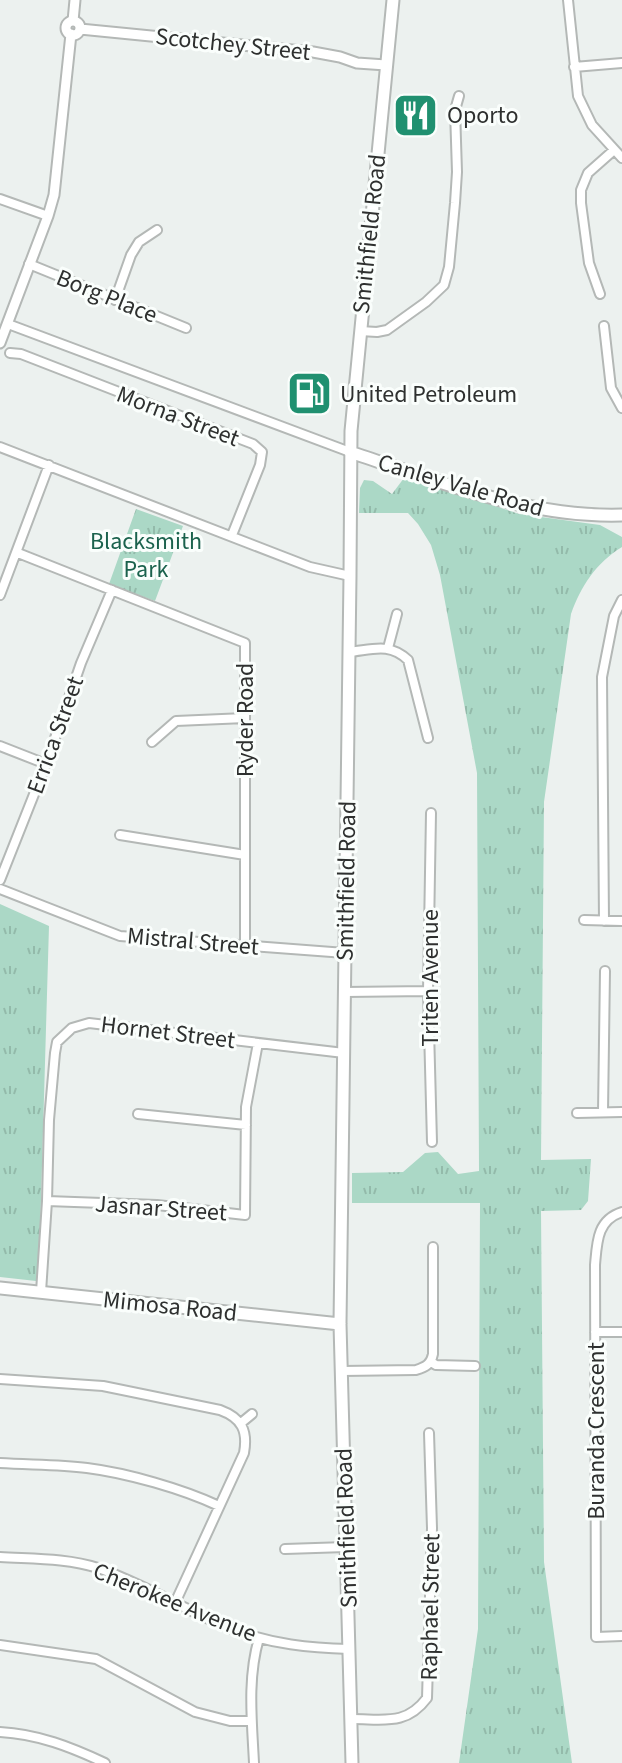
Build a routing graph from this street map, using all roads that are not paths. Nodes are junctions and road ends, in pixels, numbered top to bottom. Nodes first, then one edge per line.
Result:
1 (75, 0) edge
2 (393, 0) edge
3 (568, 0) edge
4 (75, 28) junction
5 (622, 63) edge
6 (386, 65) junction
7 (574, 67) junction
8 (459, 96) dead end
9 (614, 150) junction
10 (622, 158) edge
11 (0, 199) edge
12 (48, 216) junction
13 (157, 230) dead end
14 (29, 264) junction
15 (600, 294) dead end
16 (115, 300) junction
17 (8, 324) junction
18 (604, 326) dead end
19 (186, 328) dead end
20 (360, 331) junction
21 (0, 343) edge
22 (10, 353) dead end
23 (622, 408) edge
24 (0, 447) edge
25 (350, 452) junction
26 (49, 465) junction
27 (622, 515) edge
28 (232, 535) junction
29 (18, 553) junction
30 (350, 576) junction
31 (112, 590) junction
32 (0, 595) edge
33 (622, 600) edge
34 (397, 614) dead end
35 (388, 648) junction
36 (348, 652) junction
37 (245, 718) junction
38 (428, 738) dead end
39 (152, 742) dead end
40 (0, 746) edge
41 (46, 764) junction
42 (431, 813) dead end
43 (120, 835) dead end
44 (245, 855) junction
45 (0, 880) edge
46 (0, 889) edge
47 (584, 920) dead end
48 (604, 921) junction
49 (622, 921) edge
50 (245, 945) junction
51 (345, 953) junction
52 (605, 971) dead end
53 (428, 991) junction
54 (345, 992) junction
55 (258, 1043) junction
56 (344, 1053) junction
57 (603, 1112) junction
58 (622, 1112) edge
59 (577, 1113) dead end
60 (138, 1114) dead end
61 (246, 1125) junction
62 (432, 1142) dead end
63 (47, 1201) junction
64 (622, 1212) edge
65 (433, 1247) dead end
66 (0, 1288) edge
67 (41, 1292) junction
68 (340, 1324) junction
69 (595, 1332) junction
70 (622, 1332) edge
71 (431, 1362) junction
72 (475, 1366) dead end
73 (342, 1371) junction
74 (0, 1379) edge
75 (252, 1414) dead end
76 (241, 1423) junction
77 (429, 1433) dead end
78 (0, 1463) edge
79 (219, 1506) junction
80 (346, 1547) junction
81 (285, 1549) dead end
82 (0, 1557) edge
83 (175, 1603) junction
84 (622, 1636) edge
85 (259, 1638) junction
86 (0, 1645) edge
87 (349, 1649) junction
88 (352, 1719) junction
89 (251, 1721) junction
90 (0, 1732) edge
91 (105, 1763) edge
92 (254, 1763) edge
93 (352, 1763) edge

1 - 4 street
2 - 6 main road, Smithfield Road
3 - 7 street
4 - 6 street, Scotchey Street
4 - 12 street
5 - 7 street
6 - 20 main road, Smithfield Road
7 - 9 street
8 - 20 street
9 - 10 street
9 - 15 street
11 - 12 street
12 - 14 street
13 - 16 street
14 - 16 street, Borg Place
14 - 17 street
16 - 19 street, Borg Place
17 - 21 street
17 - 25 street
18 - 23 street
20 - 25 main road, Smithfield Road
22 - 28 street, Morna Street
24 - 26 street
25 - 27 main road, Canley Vale Road
25 - 30 main road, Smithfield Road
26 - 28 street
26 - 29 street
28 - 30 street
29 - 31 street, Ryder Road
29 - 32 street
30 - 36 main road, Smithfield Road
31 - 37 street, Ryder Road
31 - 41 street, Errica Street
33 - 48 street
34 - 35 street
35 - 36 street
35 - 38 street
36 - 51 main road, Smithfield Road
37 - 39 street
37 - 44 street, Ryder Road
40 - 41 street
41 - 45 street, Errica Street
42 - 53 street, Triten Avenue
43 - 44 street
44 - 50 street, Ryder Road
46 - 50 street, Mistral Street
47 - 48 street
48 - 49 street
50 - 51 street, Mistral Street
51 - 54 main road, Smithfield Road
52 - 57 street
53 - 54 street
53 - 62 street, Triten Avenue
54 - 56 main road, Smithfield Road
55 - 56 street, Hornet Street
55 - 61 street, Jasnar Street
55 - 63 street, Hornet Street
56 - 68 main road, Smithfield Road
57 - 58 street
57 - 59 street
60 - 61 street
61 - 63 street, Jasnar Street
63 - 67 street, Hornet Street
64 - 69 street, Buranda Crescent
65 - 71 street
66 - 67 main road, Mimosa Road
67 - 68 main road, Mimosa Road
68 - 73 main road, Smithfield Road
69 - 70 street
69 - 84 street, Buranda Crescent
71 - 72 street
71 - 73 street
73 - 80 main road, Smithfield Road
74 - 76 street
75 - 76 street
76 - 79 street
77 - 88 street, Raphael Street
78 - 79 street
79 - 83 street
80 - 81 street
80 - 87 main road, Smithfield Road
82 - 83 street, Cherokee Avenue
83 - 85 street, Cherokee Avenue
85 - 87 street, Cherokee Avenue
85 - 89 street
86 - 89 street
87 - 88 main road, Smithfield Road
88 - 93 main road, Smithfield Road
89 - 92 street
90 - 91 street

